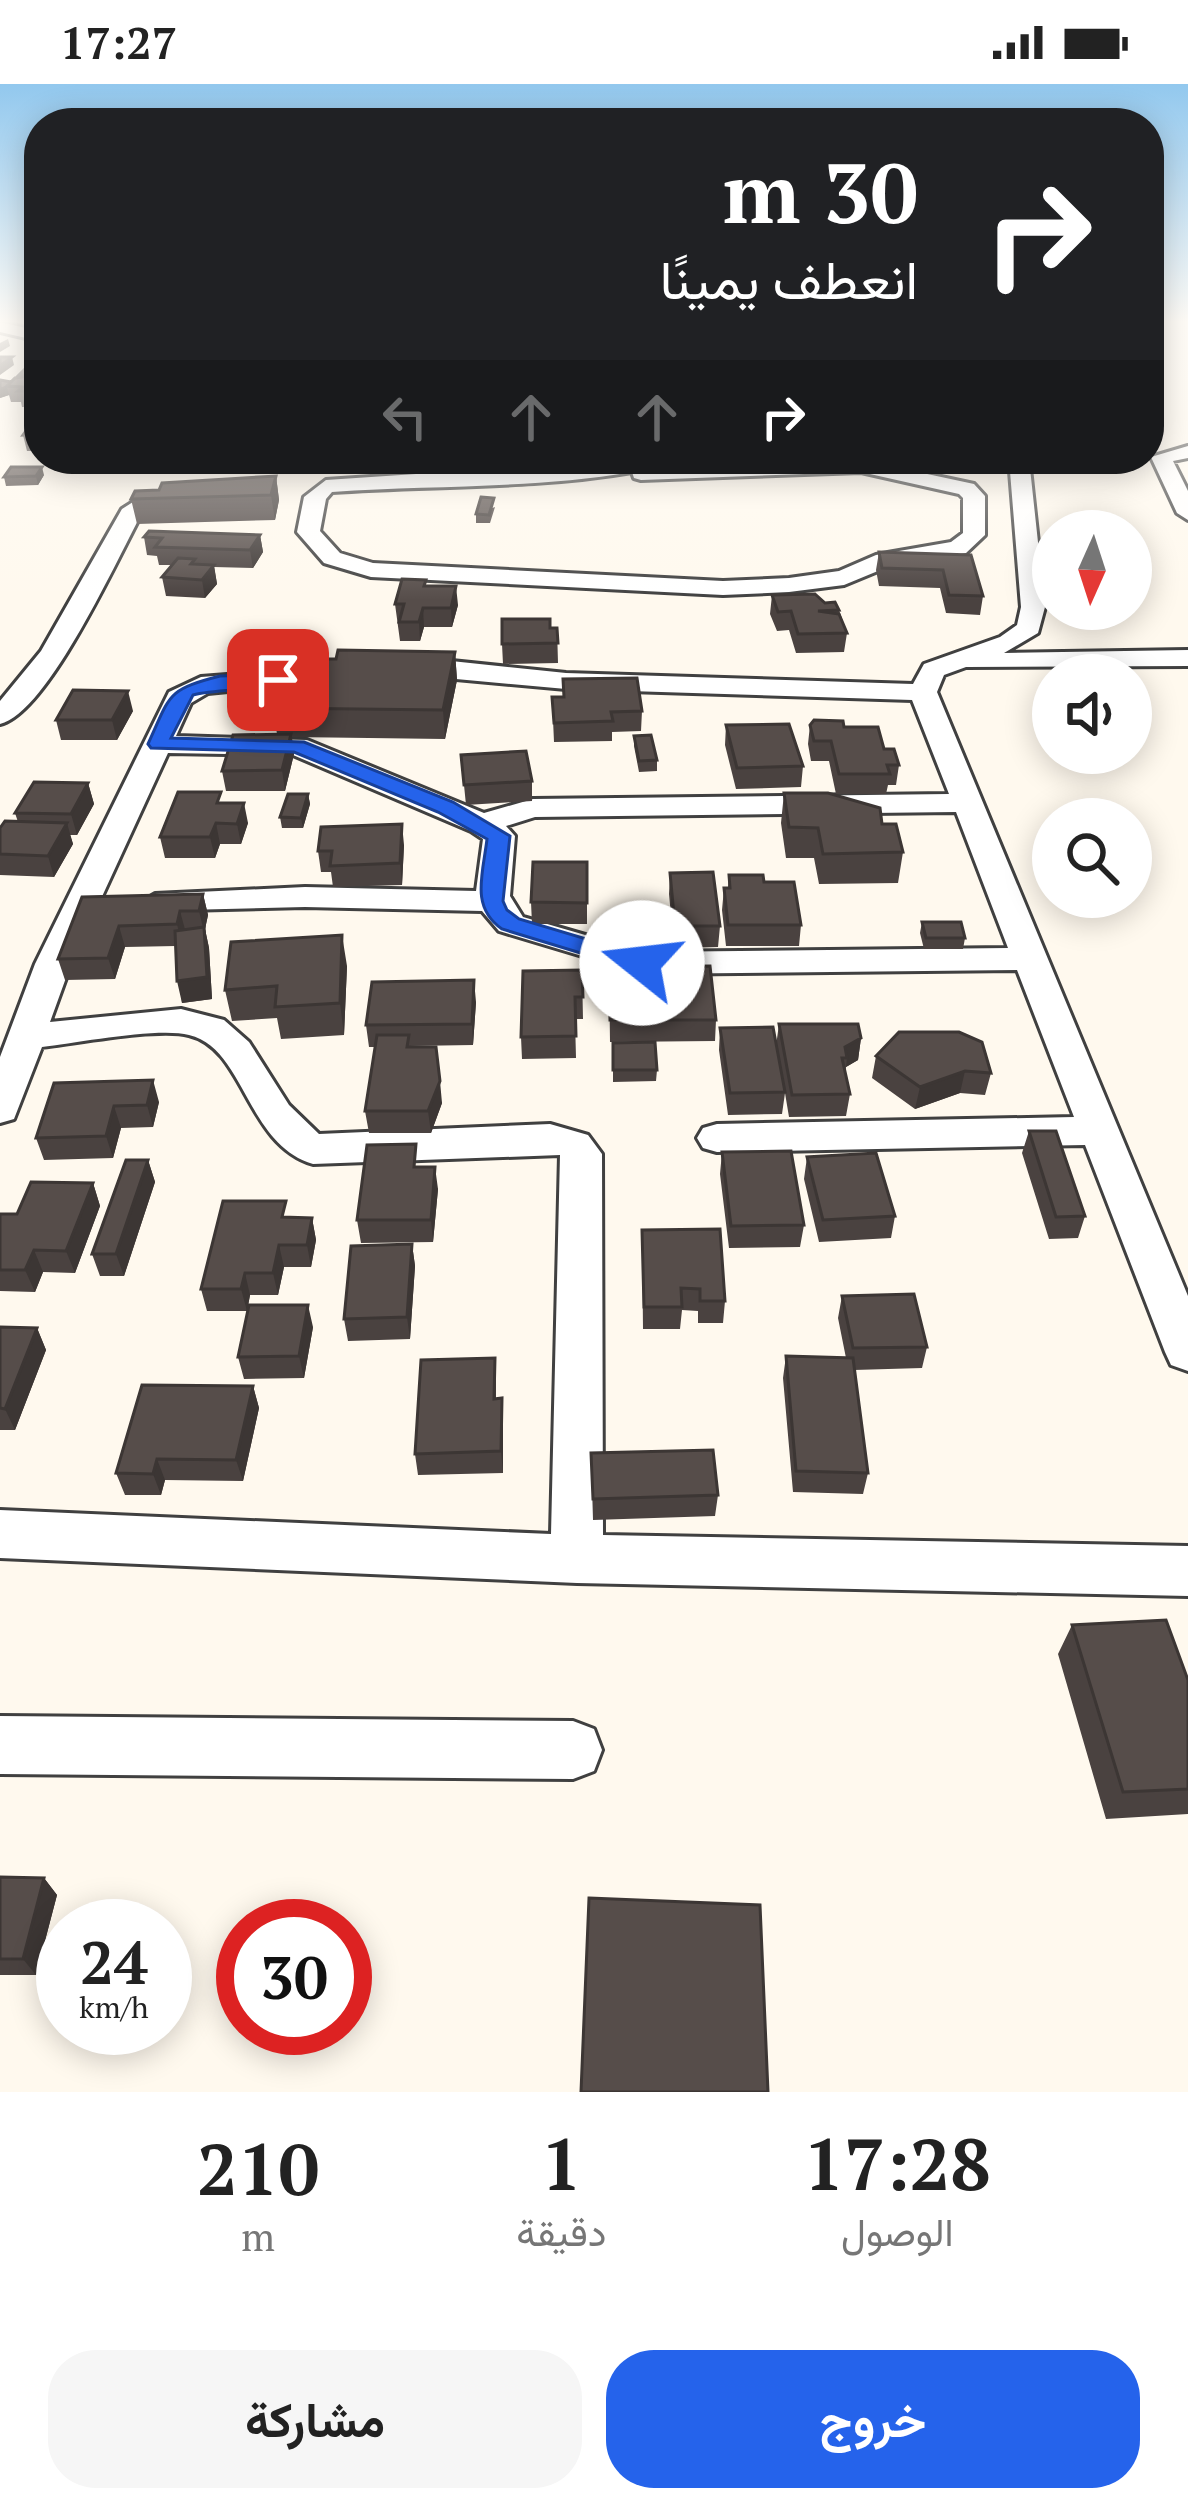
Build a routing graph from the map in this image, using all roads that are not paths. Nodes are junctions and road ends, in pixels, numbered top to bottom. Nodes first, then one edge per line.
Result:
1 (1164, 463) edge
2 (412, 474) edge
3 (570, 474) edge
4 (594, 474) edge
5 (612, 474) edge
6 (906, 474) edge
7 (1001, 474) edge
8 (589, 475) junction
9 (133, 509) edge
10 (1188, 513) edge
11 (1188, 658) edge
12 (952, 663) junction
13 (923, 692) junction
14 (0, 716) edge
15 (158, 744) junction
16 (967, 803) junction
17 (482, 824) junction
18 (492, 901) junction
19 (80, 907) junction
20 (1034, 959) junction
21 (28, 1036) junction
22 (0, 1109) edge
23 (1101, 1131) junction
24 (717, 1138) dead end
25 (1188, 1352) edge
26 (0, 1534) edge
27 (577, 1559) junction
28 (1188, 1571) edge
29 (0, 1745) edge
30 (573, 1750) dead end

1 - 10 street
2 - 6 street
3 - 8 street
4 - 8 street
5 - 8 street
7 - 12 street
9 - 14 street
11 - 12 street
12 - 13 street
13 - 15 street
13 - 16 street
15 - 17 street
15 - 19 street
16 - 17 street
16 - 20 street
17 - 18 street
18 - 19 street
18 - 20 street
19 - 21 street
20 - 23 street
21 - 22 street
21 - 27 street
23 - 24 street
23 - 25 street
26 - 27 street
27 - 28 street
29 - 30 street

